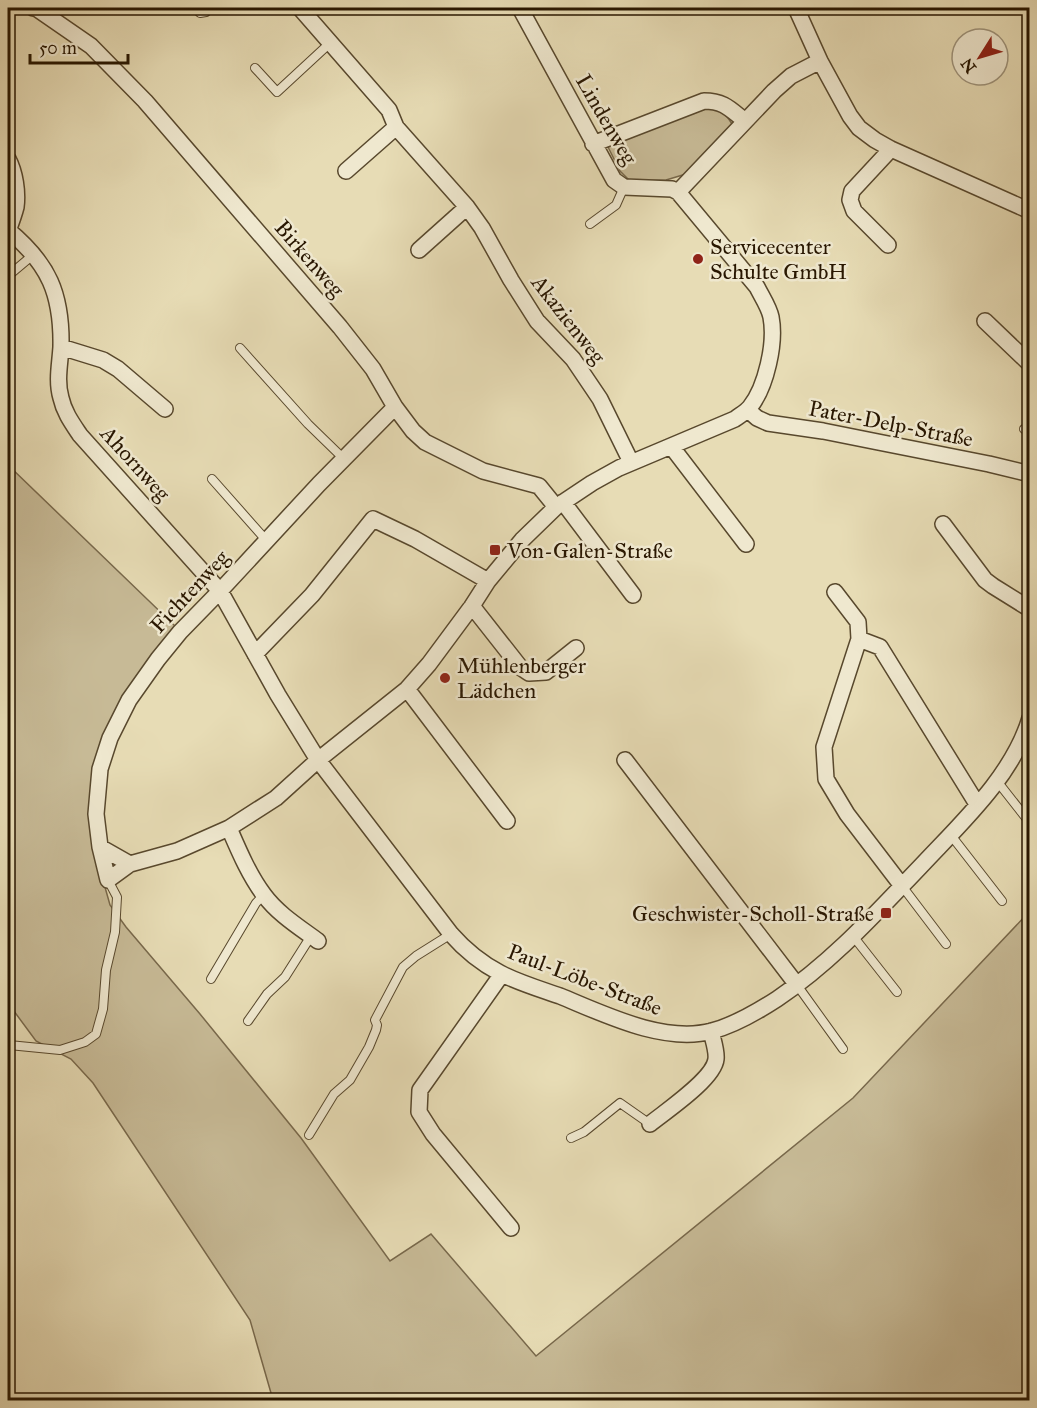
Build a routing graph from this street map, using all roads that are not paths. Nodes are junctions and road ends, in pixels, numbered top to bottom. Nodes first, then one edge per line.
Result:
1 (35, 8) edge
2 (195, 8) edge
3 (211, 8) edge
4 (300, 8) edge
5 (520, 8) edge
6 (796, 8) edge
7 (330, 43) junction
8 (820, 61) junction
9 (255, 68) dead end
10 (745, 121) junction
11 (396, 127) junction
12 (593, 144) junction
13 (891, 149) junction
14 (8, 159) edge
15 (346, 171) dead end
16 (624, 187) junction
17 (678, 192) junction
18 (467, 207) junction
19 (1029, 211) edge
20 (590, 224) dead end
21 (8, 231) edge
22 (888, 245) dead end
23 (419, 250) dead end
24 (33, 255) junction
25 (8, 276) edge
26 (985, 321) dead end
27 (61, 347) junction
28 (240, 348) dead end
29 (1029, 364) edge
30 (395, 407) junction
31 (165, 409) dead end
32 (748, 410) junction
33 (670, 446) junction
34 (344, 459) junction
35 (631, 462) junction
36 (1029, 474) edge
37 (212, 479) dead end
38 (559, 505) junction
39 (943, 524) dead end
40 (266, 540) junction
41 (746, 544) dead end
42 (488, 581) junction
43 (220, 591) junction
44 (835, 592) dead end
45 (633, 595) dead end
46 (472, 606) junction
47 (1029, 609) edge
48 (859, 639) junction
49 (576, 648) dead end
50 (255, 654) junction
51 (407, 689) junction
52 (1029, 718) edge
53 (318, 760) junction
54 (625, 760) dead end
55 (997, 781) junction
56 (977, 804) junction
57 (507, 821) dead end
58 (1029, 824) edge
59 (229, 828) junction
60 (950, 834) junction
61 (100, 848) junction
62 (130, 864) junction
63 (108, 880) junction
64 (902, 886) junction
65 (264, 896) junction
66 (1002, 902) dead end
67 (451, 934) junction
68 (853, 936) junction
69 (315, 938) joint
70 (946, 944) dead end
71 (502, 974) junction
72 (211, 979) dead end
73 (797, 985) junction
74 (897, 992) dead end
75 (248, 1021) dead end
76 (711, 1031) junction
77 (9, 1045) dead end
78 (843, 1049) dead end
79 (650, 1124) joint
80 (309, 1135) dead end
81 (571, 1138) dead end
82 (511, 1228) dead end

1 - 30 street, Birkenweg
2 - 3 lane
4 - 7 street, Akazienweg
5 - 12 street, Lindenweg
6 - 8 street
7 - 9 lane
7 - 11 street, Akazienweg
8 - 10 street
8 - 13 street
10 - 12 street
10 - 17 street
11 - 15 street
11 - 18 street, Akazienweg
12 - 16 street, Lindenweg
13 - 19 street
13 - 22 street
14 - 21 street, Ahornweg
16 - 17 street, Lindenweg
16 - 20 lane
17 - 32 street
18 - 23 street
18 - 35 street, Akazienweg
21 - 24 street, Ahornweg
24 - 25 lane
24 - 27 street, Ahornweg
26 - 29 street
27 - 31 street
27 - 43 street, Ahornweg
28 - 34 lane
30 - 34 street, Fichtenweg
30 - 38 street, Birkenweg
32 - 33 street
32 - 36 street, Pater-Delp-Straße
33 - 35 street
33 - 41 street
34 - 40 street, Fichtenweg
35 - 38 street
37 - 40 lane
38 - 42 street
38 - 45 street, Birkenweg
39 - 47 street
40 - 43 street, Fichtenweg
42 - 46 street
42 - 50 street
43 - 50 street, Paul-Löbe-Straße
43 - 61 street, Fichtenweg
44 - 48 street
46 - 49 street
46 - 51 street
48 - 56 street
48 - 64 street
50 - 53 street, Paul-Löbe-Straße
51 - 53 street
51 - 57 street
52 - 55 street, Paul-Löbe-Straße
53 - 59 street
53 - 67 street, Paul-Löbe-Straße
54 - 73 street
55 - 56 street, Paul-Löbe-Straße
55 - 58 lane
56 - 60 street, Paul-Löbe-Straße
59 - 62 street
59 - 65 street
60 - 64 street, Paul-Löbe-Straße
60 - 66 lane
61 - 62 street
61 - 63 street, Fichtenweg
62 - 63 street
63 - 77 lane
64 - 68 street, Paul-Löbe-Straße
64 - 70 lane
65 - 69 street
65 - 72 lane
67 - 71 street, Paul-Löbe-Straße
67 - 80 lane
68 - 73 street, Paul-Löbe-Straße
68 - 74 lane
69 - 75 lane
71 - 76 street, Paul-Löbe-Straße
71 - 82 street
73 - 76 street, Paul-Löbe-Straße
73 - 78 lane
76 - 79 street
79 - 81 lane

